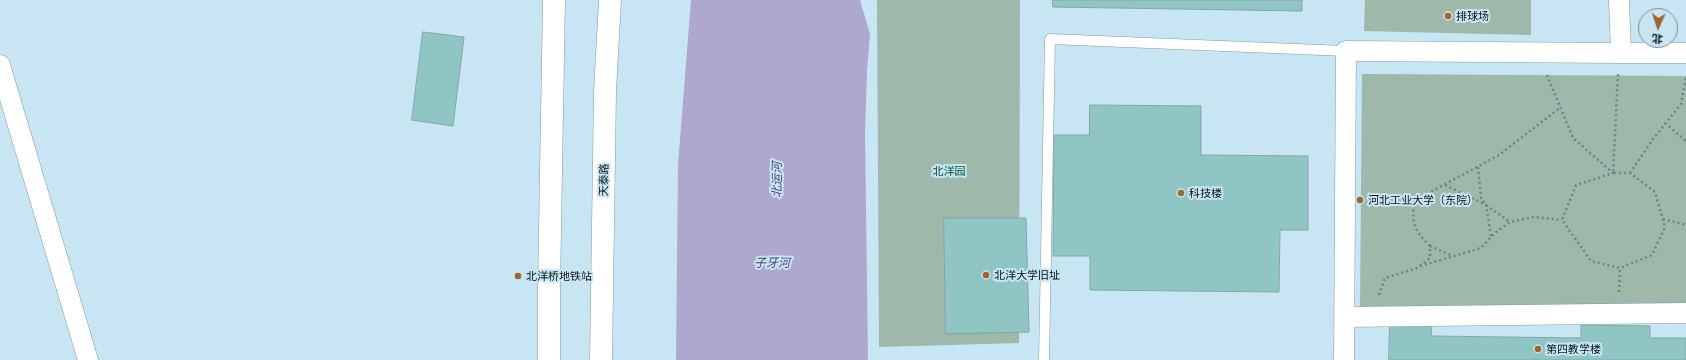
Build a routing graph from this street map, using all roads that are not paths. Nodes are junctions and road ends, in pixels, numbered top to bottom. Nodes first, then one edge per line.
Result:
1 (554, 0) edge
2 (610, 0) edge
3 (1619, 0) edge
4 (1346, 51) junction
5 (1621, 52) junction
6 (1686, 53) edge
7 (0, 64) edge
8 (1686, 313) edge
9 (1344, 316) junction
10 (88, 360) edge
11 (549, 360) edge
12 (601, 360) edge
13 (1044, 360) edge
14 (1344, 360) edge

1 - 11 main road
2 - 12 main road, 天泰路
3 - 5 street
4 - 5 street
4 - 9 street
4 - 13 lane
5 - 6 street
7 - 10 street
8 - 9 street
9 - 14 street

